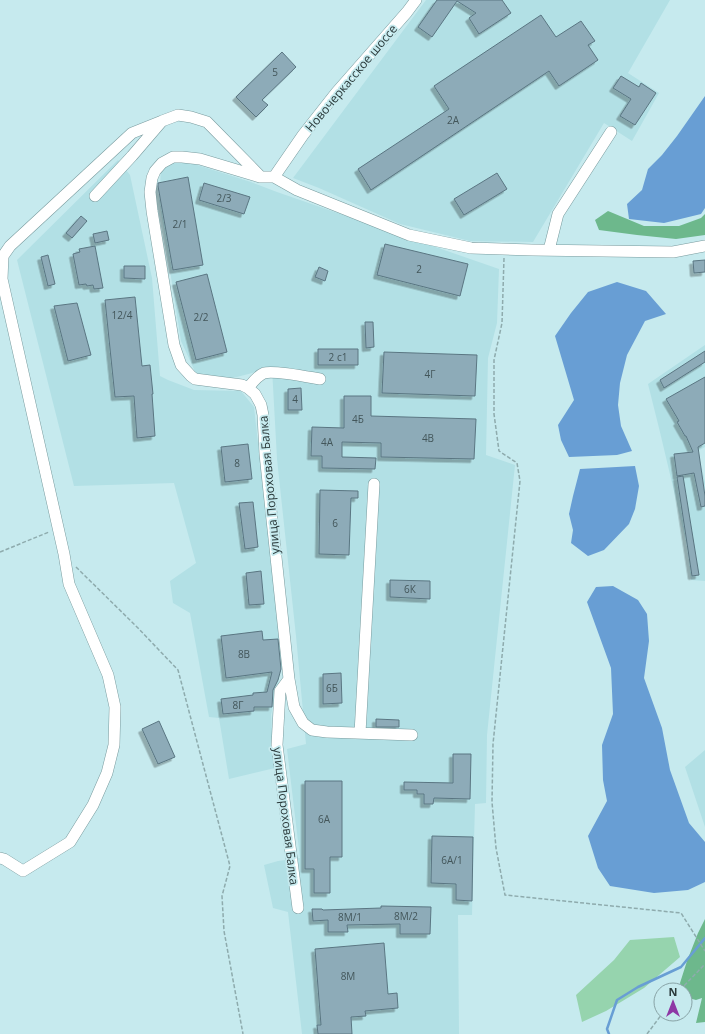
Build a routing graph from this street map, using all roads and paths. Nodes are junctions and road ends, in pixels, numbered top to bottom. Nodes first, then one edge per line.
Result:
1 (416, 0) edge
2 (162, 120) junction
3 (611, 132) dead end
4 (260, 177) junction
5 (274, 178) junction
6 (95, 196) dead end
7 (705, 246) edge
8 (504, 249) junction
9 (549, 250) junction
10 (1, 279) edge
11 (320, 379) dead end
12 (248, 388) junction
13 (374, 484) dead end
14 (58, 529) junction
15 (0, 553) edge
16 (64, 554) junction
17 (289, 679) junction
18 (360, 733) junction
19 (412, 735) dead end
20 (0, 858) edge
21 (298, 908) dead end
22 (705, 951) edge
23 (705, 964) edge
24 (688, 982) edge
25 (656, 1022) edge
26 (243, 1034) edge
27 (647, 1034) edge

1 - 5 street, Новочеркасское шоссе
2 - 4 street
2 - 6 street
2 - 10 street
3 - 9 street
4 - 5 street
4 - 12 street
5 - 8 street
7 - 9 street
8 - 9 street
8 - 22 path
10 - 14 street
11 - 12 street
12 - 17 street, улица Пороховая Балка
13 - 18 street
14 - 15 path
14 - 16 street
16 - 20 street
16 - 26 path
17 - 18 street
17 - 21 street, улица Пороховая Балка
18 - 19 street
23 - 24 path
25 - 27 path

